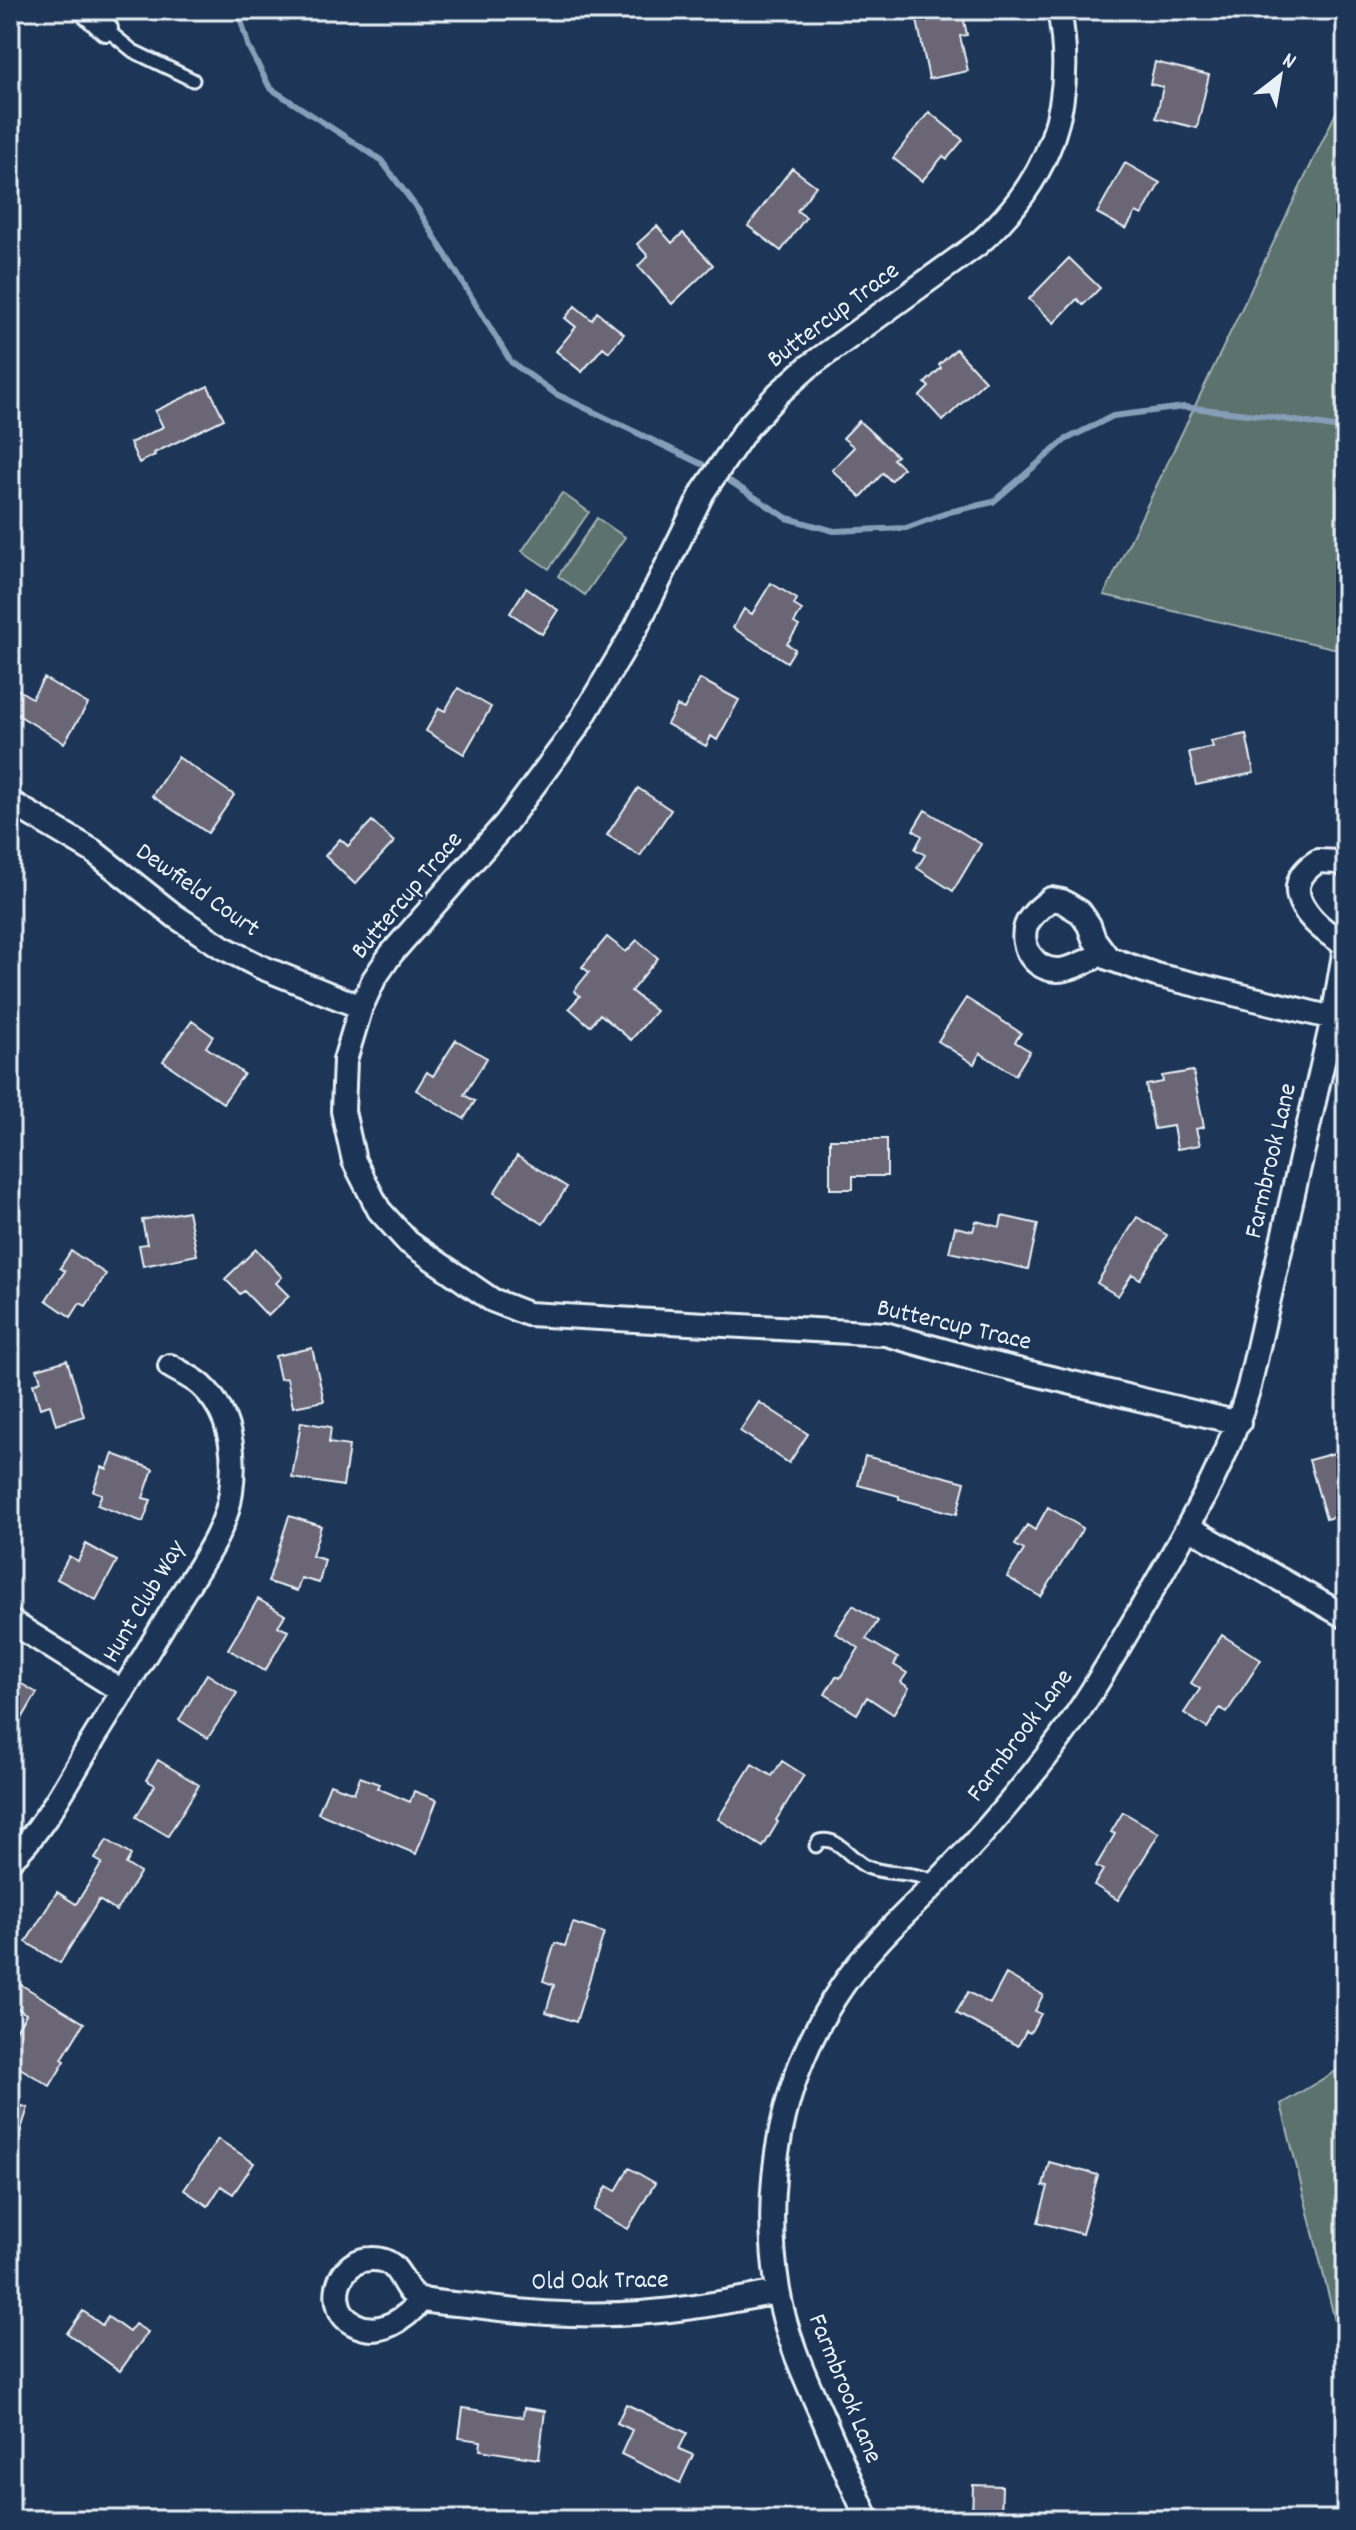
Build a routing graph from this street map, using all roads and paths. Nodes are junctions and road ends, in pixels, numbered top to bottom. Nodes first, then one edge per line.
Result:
1 (85, 10) edge
2 (1059, 10) edge
3 (106, 29) joint
4 (193, 80) dead end
5 (10, 802) edge
6 (1346, 866) edge
7 (1346, 943) edge
8 (1104, 953) dead end
9 (361, 1007) junction
10 (1333, 1018) junction
11 (170, 1366) dead end
12 (1239, 1423) junction
13 (1188, 1527) junction
14 (1346, 1617) edge
15 (10, 1621) edge
16 (123, 1692) junction
17 (816, 1846) dead end
18 (10, 1860) edge
19 (937, 1882) junction
20 (778, 2292) junction
21 (422, 2299) dead end
22 (868, 2520) edge

1 - 3 street
2 - 9 street, Buttercup Trace
3 - 4 lane
5 - 9 street, Dewfield Court
6 - 7 street, Farmbrook Lane
7 - 10 street, Farmbrook Lane
8 - 10 street
9 - 12 street, Buttercup Trace
10 - 12 street, Farmbrook Lane
11 - 16 street, Hunt Club Way
12 - 13 street, Farmbrook Lane
13 - 14 street
13 - 19 street, Farmbrook Lane
15 - 16 street
16 - 18 street, Hunt Club Way
17 - 19 lane
19 - 20 street, Farmbrook Lane
20 - 21 street, Old Oak Trace
20 - 22 street, Farmbrook Lane

